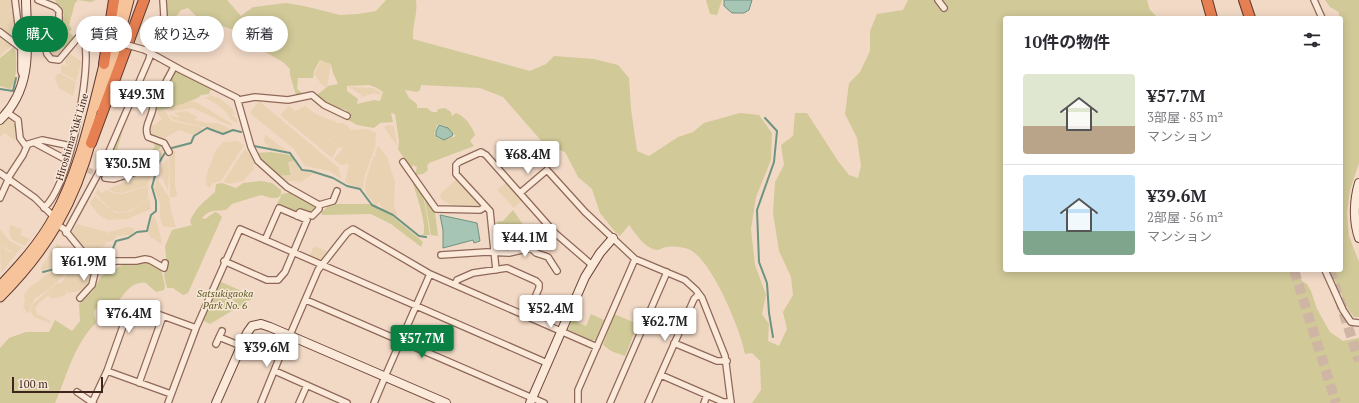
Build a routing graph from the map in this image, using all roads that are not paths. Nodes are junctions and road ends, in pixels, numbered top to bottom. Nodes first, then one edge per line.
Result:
1 (15, 0) edge
2 (26, 0) edge
3 (38, 0) edge
4 (114, 0) edge
5 (121, 0) edge
6 (129, 0) edge
7 (144, 0) edge
8 (164, 0) edge
9 (938, 0) edge
10 (1207, 0) edge
11 (1244, 0) edge
12 (1314, 0) edge
13 (944, 8) dead end
14 (17, 16) edge
15 (164, 16) edge
16 (1211, 16) edge
17 (1249, 16) edge
18 (1321, 16) edge
19 (0, 32) edge
20 (12, 40) edge
21 (76, 40) edge
22 (21, 52) edge
23 (86, 52) edge
24 (148, 52) edge
25 (150, 52) edge
26 (104, 64) junction
27 (174, 67) junction
28 (23, 79) junction
29 (239, 100) junction
30 (8, 113) junction
31 (347, 116) dead end
32 (0, 120) edge
33 (35, 143) junction
34 (91, 143) junction
35 (27, 146) junction
36 (71, 146) junction
37 (169, 152) dead end
38 (63, 158) tunnel mouth
39 (403, 162) dead end
40 (104, 163) junction
41 (154, 167) dead end
42 (139, 168) junction
43 (0, 172) edge
44 (9, 178) junction
45 (105, 178) tunnel mouth
46 (1359, 183) edge
47 (337, 192) dead end
48 (520, 193) junction
49 (0, 198) edge
50 (319, 205) junction
51 (486, 207) junction
52 (44, 208) junction
53 (298, 216) junction
54 (56, 221) junction
55 (66, 233) junction
56 (613, 238) junction
57 (1359, 238) edge
58 (265, 240) junction
59 (494, 252) junction
60 (293, 253) junction
61 (441, 254) dead end
62 (635, 259) junction
63 (224, 261) junction
64 (165, 263) dead end
65 (322, 265) junction
66 (592, 265) junction
67 (96, 268) junction
68 (496, 270) junction
69 (557, 270) dead end
70 (667, 272) junction
71 (1326, 272) edge
72 (430, 274) junction
73 (455, 285) junction
74 (0, 286) edge
75 (699, 294) junction
76 (0, 297) edge
77 (80, 298) dead end
78 (306, 300) junction
79 (416, 306) junction
80 (163, 316) junction
81 (527, 316) junction
82 (1359, 323) edge
83 (196, 328) junction
84 (222, 331) dead end
85 (561, 331) junction
86 (219, 337) junction
87 (289, 337) junction
88 (401, 341) junction
89 (674, 343) junction
90 (216, 344) dead end
91 (241, 346) junction
92 (597, 347) junction
93 (547, 362) junction
94 (726, 362) junction
95 (107, 371) junction
96 (275, 371) junction
97 (661, 374) junction
98 (386, 375) junction
99 (139, 383) junction
100 (306, 385) junction
101 (77, 392) dead end
102 (172, 394) junction
103 (707, 395) junction
104 (531, 400) edge
105 (338, 401) edge
106 (92, 403) edge
107 (168, 403) edge
108 (216, 403) edge
109 (261, 403) edge
110 (299, 403) edge
111 (347, 403) edge
112 (374, 403) edge
113 (446, 403) edge
114 (544, 403) edge
115 (578, 403) edge
116 (610, 403) edge
117 (648, 403) edge
118 (704, 403) edge
119 (731, 403) edge

1 - 14 street
2 - 28 street
3 - 21 street
4 - 26 highway
5 - 26 main road, Hiroshima Yuki Line
6 - 34 main road, Hiroshima Yuki Line
7 - 34 highway
8 - 15 street
9 - 13 street
10 - 16 highway
11 - 17 highway
12 - 18 street
19 - 20 street
22 - 28 street
23 - 36 street
24 - 40 street
25 - 27 street
26 - 54 main road, Hiroshima Yuki Line
27 - 29 street
27 - 37 street
28 - 30 street
29 - 31 street
29 - 50 street
30 - 32 street
30 - 35 street
33 - 35 street
33 - 36 street
33 - 38 street
34 - 54 main road, Hiroshima Yuki Line
35 - 44 street
36 - 52 street
39 - 51 street
40 - 42 street
40 - 55 street
41 - 42 street
42 - 45 street
43 - 44 street
44 - 49 street
44 - 52 street
46 - 57 street
47 - 50 street
48 - 51 street
48 - 56 street
48 - 66 street
50 - 53 street
51 - 59 street
52 - 54 street
53 - 58 street
53 - 60 street
54 - 55 street
54 - 74 main road, Hiroshima Yuki Line
54 - 76 main road, Hiroshima Yuki Line
55 - 67 street
56 - 62 street
56 - 66 street
58 - 60 street
58 - 63 street
59 - 61 street
59 - 68 street
59 - 69 street
60 - 63 street
60 - 65 street
62 - 70 street
62 - 92 street
63 - 83 street
64 - 67 street
65 - 72 street
65 - 78 street
65 - 79 street
66 - 85 street
67 - 77 street
68 - 73 street
68 - 81 street
70 - 75 street
70 - 116 street
71 - 82 street
72 - 73 street
72 - 79 street
73 - 81 street
75 - 89 street
75 - 94 street
78 - 87 street
78 - 88 street
79 - 88 street
79 - 93 street
80 - 83 street
80 - 95 street
80 - 99 street
81 - 85 street
83 - 102 street
84 - 86 street
85 - 92 street
85 - 93 street
86 - 90 street
86 - 91 street
87 - 91 street
87 - 96 street
87 - 98 street
88 - 98 street
88 - 104 street
89 - 94 street
89 - 97 street
91 - 108 street
92 - 115 street
93 - 104 street
94 - 119 street
95 - 99 street
95 - 106 street
96 - 100 street
96 - 109 street
97 - 103 street
97 - 117 street
98 - 112 street
98 - 113 street
99 - 102 street
100 - 105 street
100 - 110 street
101 - 106 street
102 - 107 street
103 - 118 street
103 - 119 street
104 - 114 street
105 - 111 street

